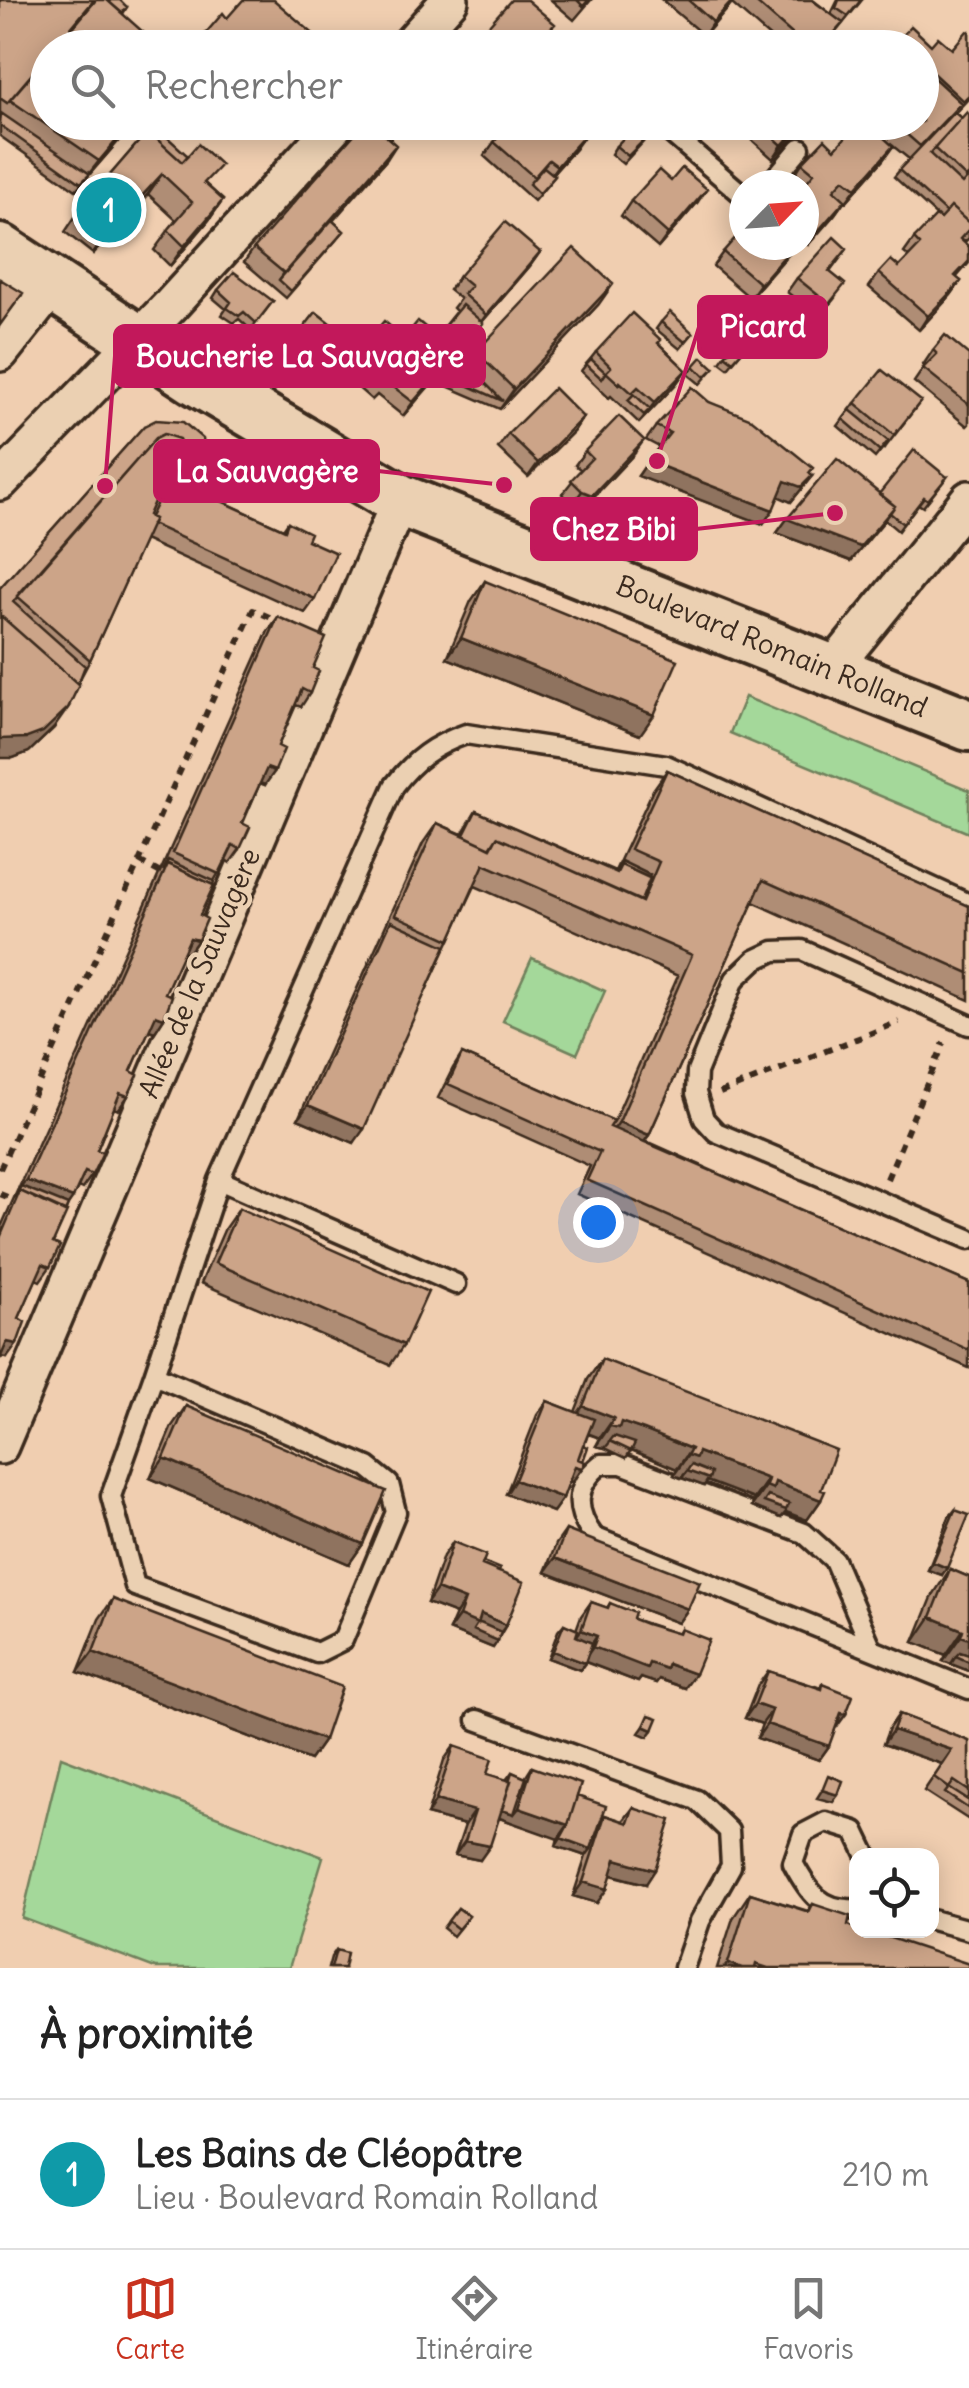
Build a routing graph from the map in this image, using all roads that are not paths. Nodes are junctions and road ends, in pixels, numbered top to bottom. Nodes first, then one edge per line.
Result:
1 (450, 0) edge
2 (422, 30) edge
3 (321, 140) edge
4 (679, 140) edge
5 (800, 148) edge
6 (782, 170) edge
7 (729, 183) edge
8 (0, 250) edge
9 (54, 285) junction
10 (136, 341) junction
11 (0, 353) edge
12 (0, 482) edge
13 (969, 499) edge
14 (400, 500) junction
15 (832, 669) junction
16 (969, 725) edge
17 (969, 904) edge
18 (961, 1022) edge
19 (219, 1180) junction
20 (969, 1238) edge
21 (456, 1284) dead end
22 (154, 1375) junction
23 (0, 1446) edge
24 (872, 1650) junction
25 (969, 1689) edge
26 (477, 1720) dead end
27 (863, 1848) edge
28 (849, 1909) edge
29 (939, 1922) edge
30 (969, 1930) edge
31 (684, 1968) edge

1 - 2 street
3 - 10 street
4 - 7 lane
5 - 6 lane
8 - 9 main road, Boulevard Romain Rolland
9 - 10 main road, Boulevard Romain Rolland
9 - 11 street
10 - 12 street
10 - 14 main road, Boulevard Romain Rolland
13 - 15 street
14 - 15 main road, Boulevard Romain Rolland
14 - 23 street, Allée de la Sauvagère
15 - 16 main road, Boulevard Romain Rolland
17 - 19 lane
18 - 20 lane
19 - 21 lane
19 - 22 lane
22 - 22 lane
24 - 24 lane
24 - 25 lane
26 - 31 lane
27 - 28 lane
29 - 30 lane

